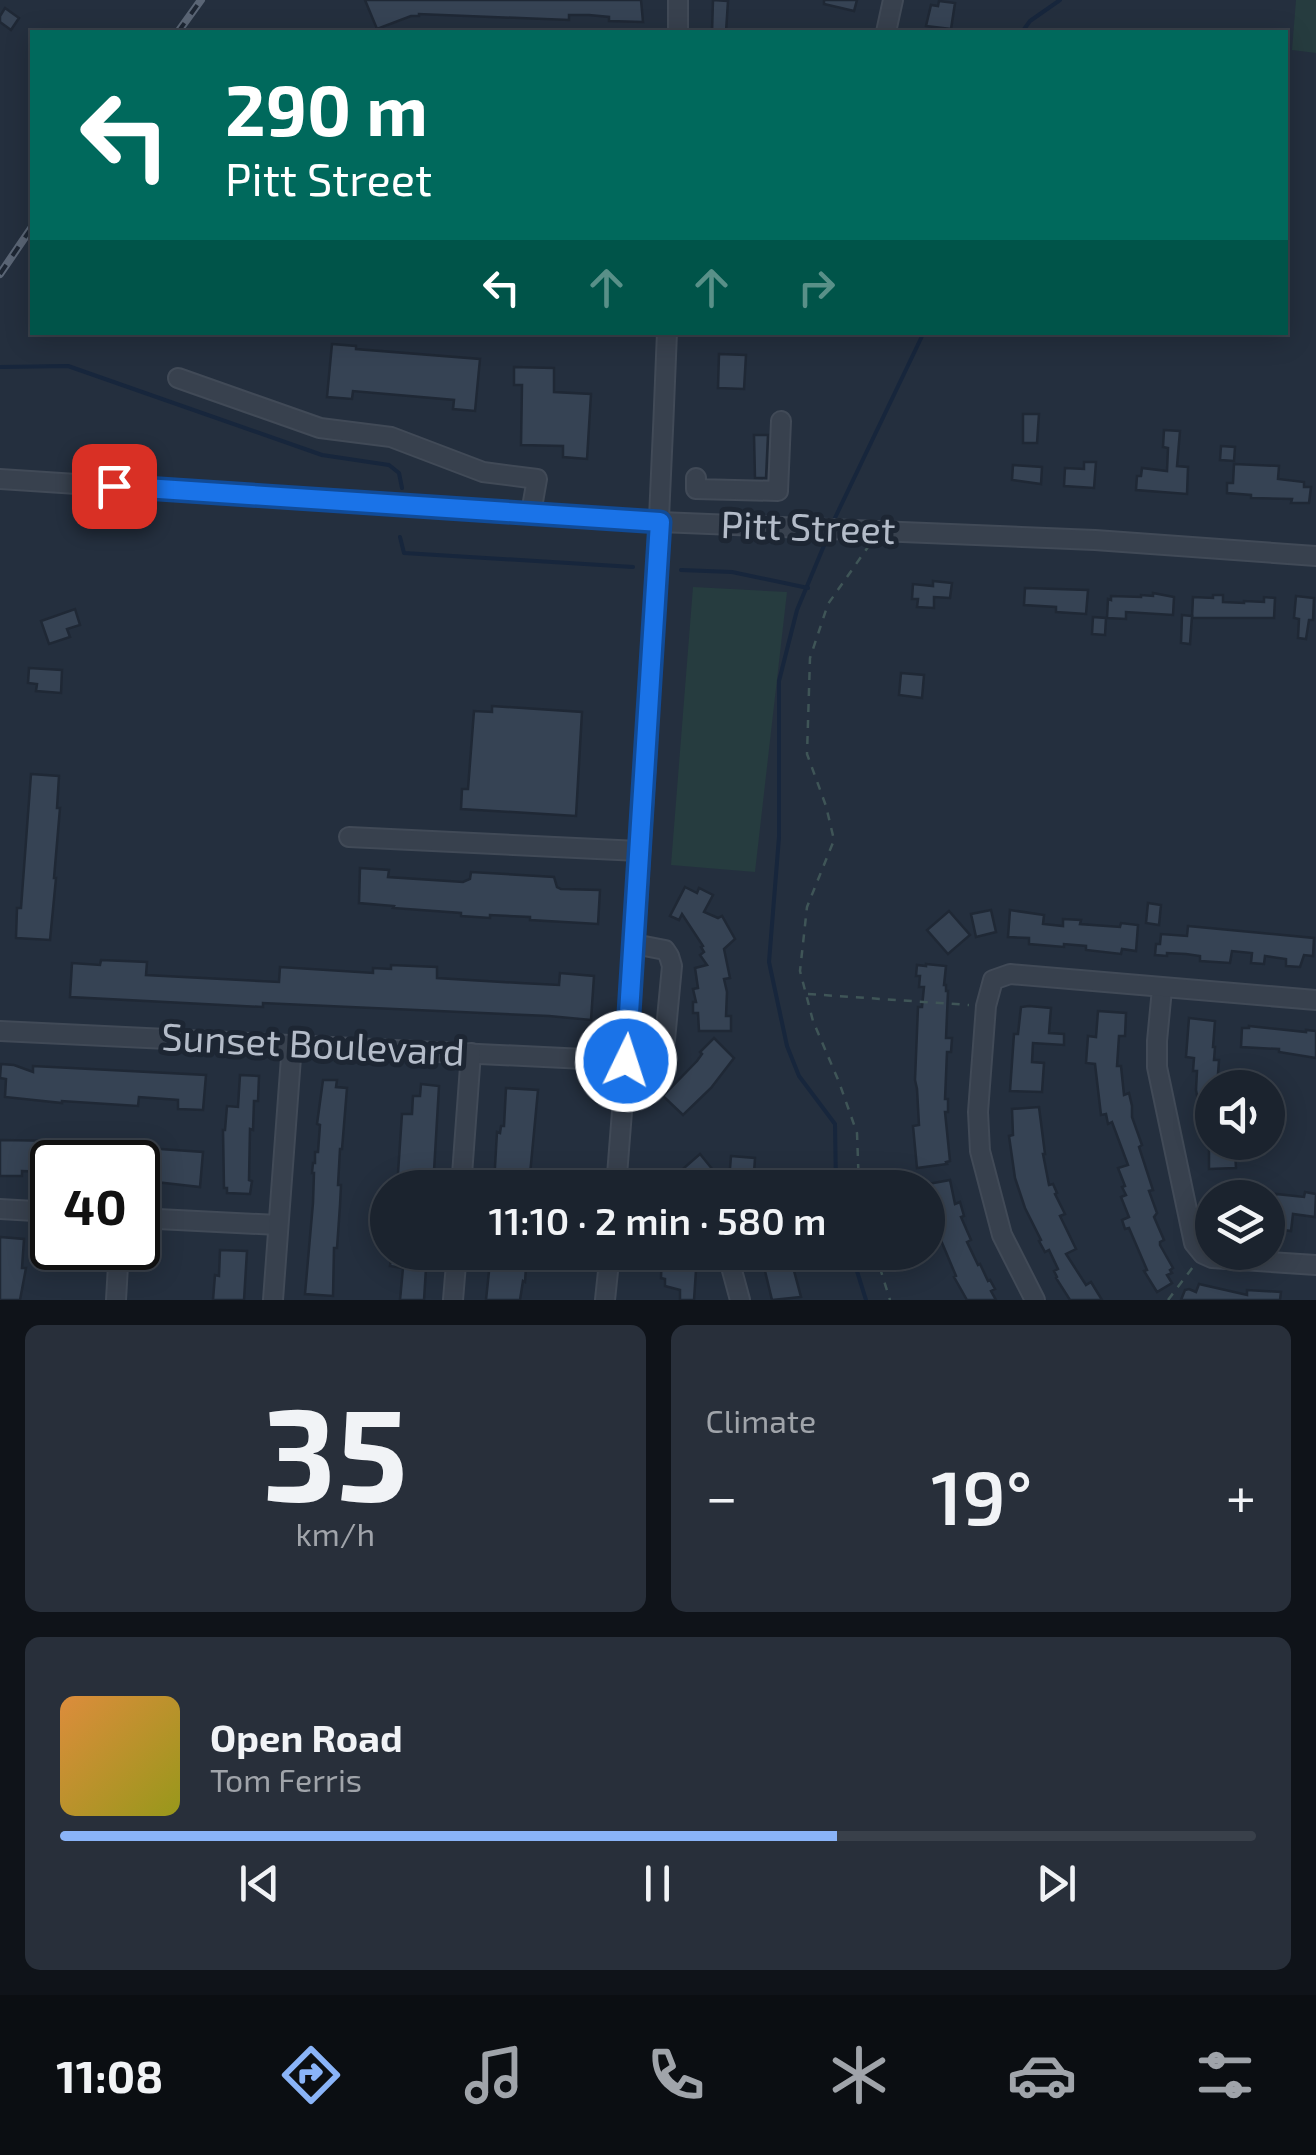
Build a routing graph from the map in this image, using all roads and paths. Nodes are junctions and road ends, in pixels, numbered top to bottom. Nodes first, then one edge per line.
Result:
1 (678, 0) edge
2 (893, 0) edge
3 (678, 30) edge
4 (886, 30) edge
5 (668, 335) edge
6 (178, 378) dead end
7 (781, 421) dead end
8 (696, 478) dead end
9 (0, 479) edge
10 (531, 514) junction
11 (660, 522) junction
12 (868, 547) dead end
13 (1316, 556) edge
14 (349, 836) dead end
15 (640, 851) junction
16 (634, 944) junction
17 (1162, 989) junction
18 (806, 994) junction
19 (1316, 1000) edge
20 (986, 1006) junction
21 (0, 1031) edge
22 (292, 1044) junction
23 (471, 1053) junction
24 (627, 1057) junction
25 (462, 1170) edge
26 (618, 1170) edge
27 (858, 1170) edge
28 (0, 1209) edge
29 (30, 1211) edge
30 (160, 1219) edge
31 (278, 1225) junction
32 (1195, 1244) edge
33 (1285, 1263) edge
34 (1195, 1265) edge
35 (1316, 1265) edge
36 (118, 1270) edge
37 (456, 1270) edge
38 (608, 1270) edge
39 (732, 1270) edge
40 (881, 1270) edge
41 (116, 1300) edge
42 (273, 1300) edge
43 (453, 1300) edge
44 (605, 1300) edge
45 (740, 1300) edge
46 (890, 1300) edge
47 (1035, 1300) edge
48 (1168, 1300) edge

1 - 3 street
2 - 4 street
5 - 11 street
6 - 10 street
7 - 8 street
9 - 10 street, Pitt Street
10 - 11 street, Pitt Street
11 - 13 street, Pitt Street
11 - 15 street
12 - 18 path
14 - 15 street
15 - 16 street
16 - 24 street
16 - 24 street
17 - 19 street
17 - 20 street
17 - 32 street
18 - 20 path
18 - 27 path
20 - 47 street
21 - 22 street, Sunset Boulevard
22 - 23 street, Sunset Boulevard
22 - 31 street
23 - 24 street, Sunset Boulevard
23 - 25 street
24 - 26 street
28 - 29 street
30 - 31 street
31 - 42 street
33 - 35 street
34 - 48 path
36 - 41 street
37 - 43 street
38 - 44 street
39 - 45 street
40 - 46 path

